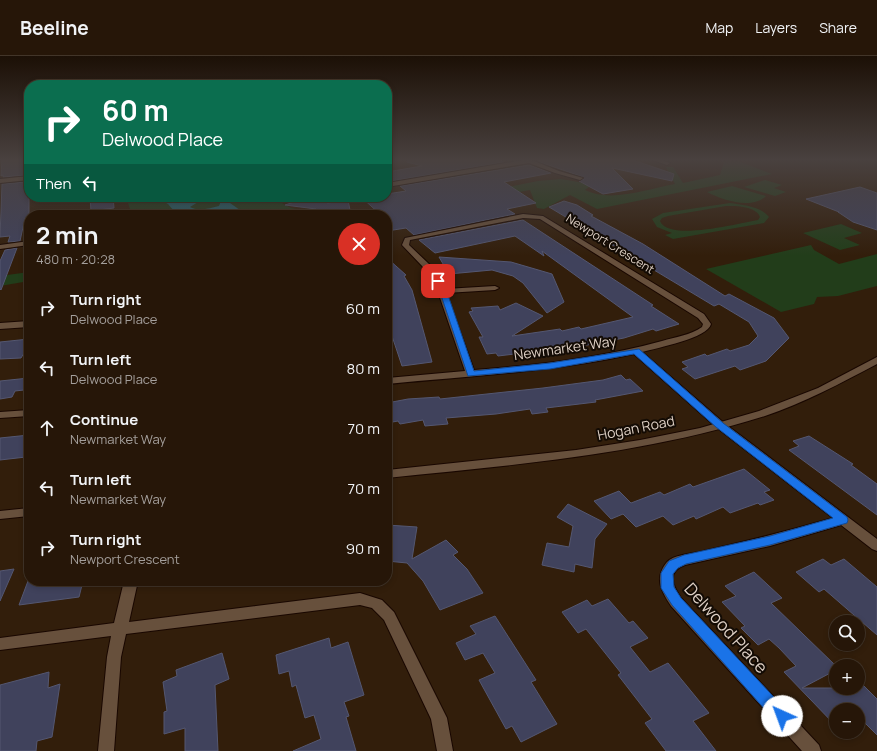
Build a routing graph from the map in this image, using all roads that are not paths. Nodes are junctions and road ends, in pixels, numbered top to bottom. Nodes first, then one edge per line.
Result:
1 (24, 244) edge
2 (0, 247) edge
3 (495, 288) dead end
4 (443, 291) junction
5 (24, 324) edge
6 (0, 326) edge
7 (636, 351) junction
8 (877, 360) edge
9 (471, 374) junction
10 (392, 381) edge
11 (24, 413) edge
12 (0, 415) edge
13 (720, 425) junction
14 (392, 473) edge
15 (24, 513) edge
16 (0, 515) edge
17 (843, 520) junction
18 (877, 546) edge
19 (130, 586) edge
20 (119, 629) junction
21 (0, 644) edge
22 (106, 751) edge
23 (445, 751) edge
24 (813, 751) edge

1 - 2 street
3 - 4 street
4 - 7 street, Newport Crescent
4 - 9 street, Newport Crescent
5 - 6 street
7 - 9 street, Newmarket Way
7 - 13 street, Newmarket Way
8 - 13 street, Hogan Road
9 - 10 street, Newmarket Way
11 - 12 street
13 - 14 street, Hogan Road
13 - 17 street
15 - 16 street
17 - 18 street
17 - 24 street, Delwood Place
19 - 20 street
20 - 21 street
20 - 22 street
20 - 23 street

